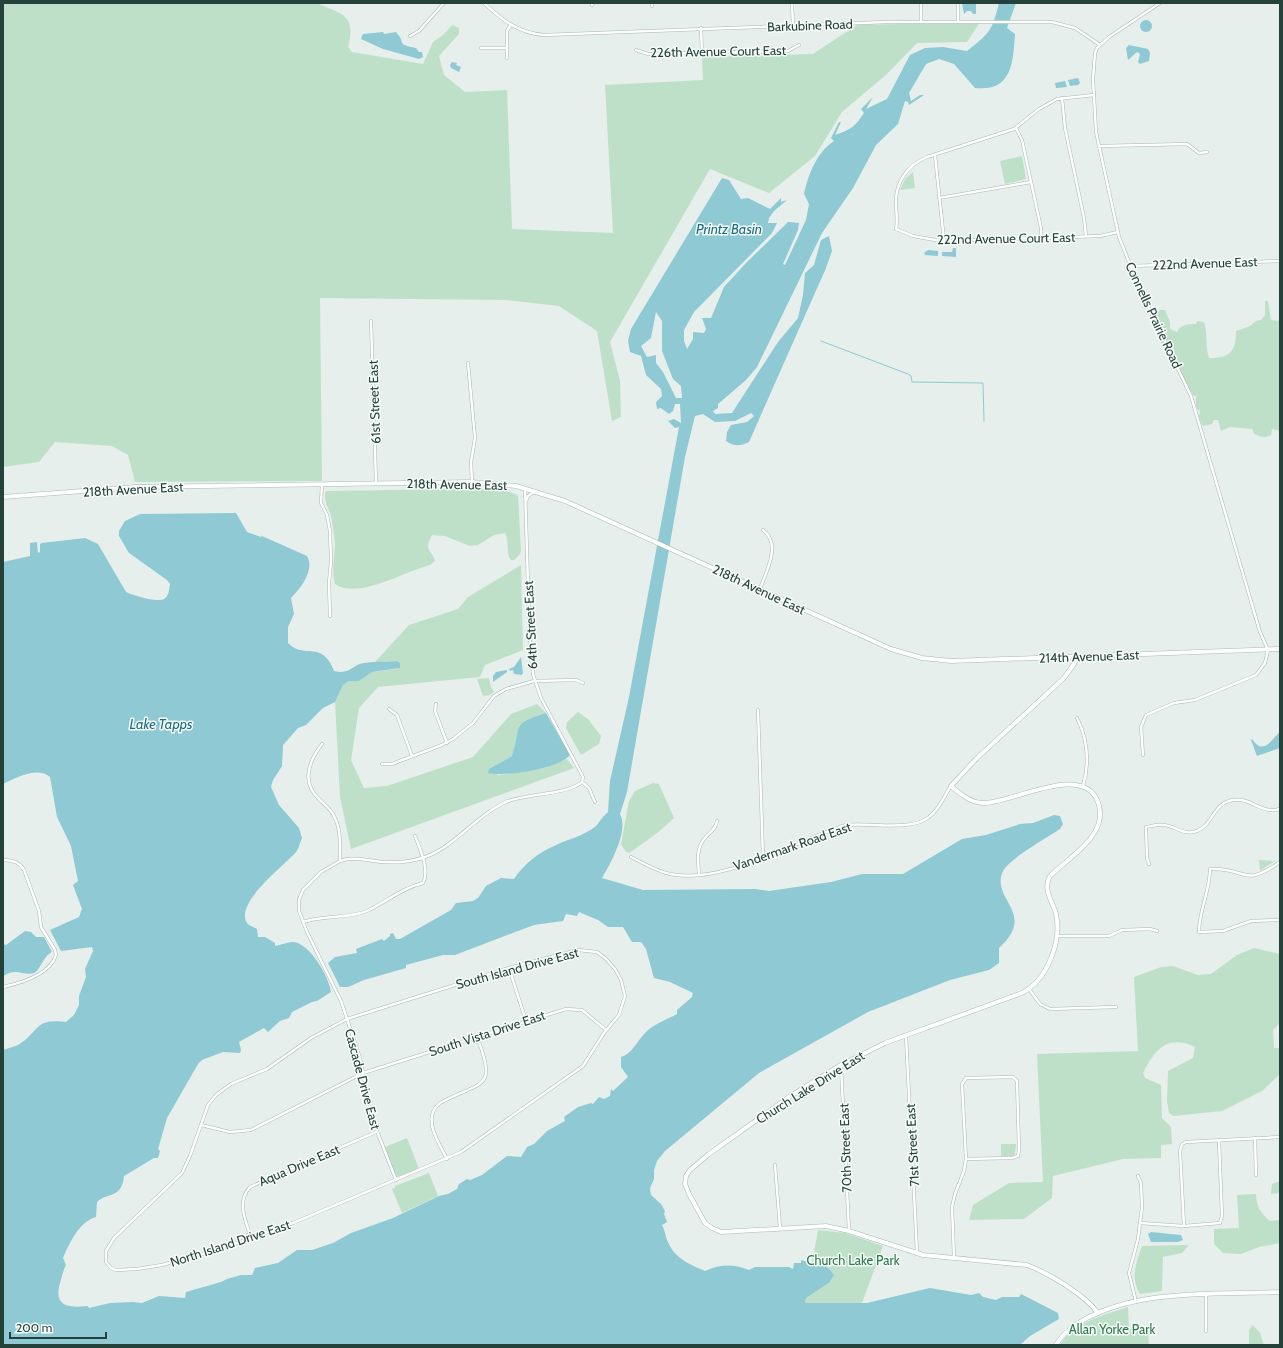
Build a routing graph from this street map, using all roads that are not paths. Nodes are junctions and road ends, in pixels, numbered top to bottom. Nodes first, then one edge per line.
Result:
1 (444, 3) edge
2 (484, 3) edge
3 (792, 3) edge
4 (921, 3) edge
5 (958, 3) edge
6 (1160, 3) edge
7 (921, 22) junction
8 (958, 22) junction
9 (510, 26) junction
10 (793, 26) junction
11 (701, 28) junction
12 (410, 36) dead end
13 (799, 45) dead end
14 (1100, 45) junction
15 (481, 48) dead end
16 (506, 48) junction
17 (636, 50) dead end
18 (702, 53) junction
19 (507, 58) dead end
20 (1094, 95) junction
21 (1062, 98) junction
22 (1016, 128) junction
23 (1100, 146) junction
24 (1207, 152) dead end
25 (934, 155) junction
26 (1031, 182) junction
27 (939, 198) junction
28 (1118, 232) junction
29 (1086, 236) junction
30 (1041, 238) junction
31 (944, 241) junction
32 (1280, 261) edge
33 (1131, 266) junction
34 (371, 321) dead end
35 (468, 363) dead end
36 (472, 482) junction
37 (376, 483) junction
38 (322, 484) junction
39 (525, 488) junction
40 (537, 492) junction
41 (3, 497) edge
42 (525, 504) junction
43 (763, 530) dead end
44 (760, 589) junction
45 (330, 616) dead end
46 (1280, 649) edge
47 (1268, 650) junction
48 (900, 652) joint
49 (1077, 657) junction
50 (534, 681) junction
51 (583, 683) dead end
52 (436, 704) dead end
53 (389, 709) dead end
54 (758, 710) dead end
55 (1077, 718) dead end
56 (447, 743) junction
57 (322, 744) dead end
58 (1143, 754) dead end
59 (412, 756) junction
60 (382, 764) dead end
61 (582, 782) junction
62 (951, 786) junction
63 (1084, 786) junction
64 (595, 802) dead end
65 (1280, 809) edge
66 (717, 821) dead end
67 (415, 836) dead end
68 (630, 857) dead end
69 (763, 857) junction
70 (423, 858) junction
71 (3, 860) edge
72 (340, 861) junction
73 (1280, 862) edge
74 (1149, 864) dead end
75 (699, 874) junction
76 (1280, 920) edge
77 (303, 922) junction
78 (1157, 931) dead end
79 (1056, 936) junction
80 (509, 968) junction
81 (3, 987) edge
82 (1029, 989) junction
83 (1116, 1007) dead end
84 (347, 1020) junction
85 (526, 1021) junction
86 (606, 1030) junction
87 (906, 1036) junction
88 (477, 1037) junction
89 (841, 1065) junction
90 (363, 1074) junction
91 (201, 1125) junction
92 (376, 1132) junction
93 (1280, 1137) edge
94 (1255, 1138) junction
95 (1219, 1141) junction
96 (447, 1159) junction
97 (966, 1159) junction
98 (775, 1166) dead end
99 (1256, 1175) dead end
100 (1138, 1176) dead end
101 (396, 1180) junction
102 (1140, 1223) junction
103 (1184, 1226) junction
104 (780, 1228) junction
105 (849, 1231) junction
106 (251, 1238) junction
107 (917, 1254) junction
108 (954, 1258) junction
109 (1280, 1292) edge
110 (1206, 1295) junction
111 (1136, 1302) junction
112 (1098, 1313) junction
113 (1206, 1331) dead end
114 (1056, 1345) edge

1 - 12 street
2 - 9 street
3 - 10 street
4 - 7 street
5 - 8 street
6 - 14 street
7 - 8 street, Barkubine Road
7 - 10 street, Barkubine Road
8 - 14 street, Barkubine Road
9 - 11 street, Barkubine Road
9 - 16 street
10 - 11 street, Barkubine Road
11 - 18 street
13 - 18 street, 226th Avenue Court East
14 - 20 street, Connells Prairie Road
15 - 16 street
16 - 19 street
17 - 18 street, 226th Avenue Court East
20 - 21 street
20 - 23 street, Connells Prairie Road
21 - 22 street
21 - 29 street
22 - 25 street
22 - 26 street
23 - 24 street
23 - 28 street, Connells Prairie Road
25 - 27 street
25 - 31 street, 222nd Avenue Court East
26 - 27 street
26 - 30 street
27 - 31 street
28 - 29 street, 222nd Avenue Court East
28 - 33 street, Connells Prairie Road
29 - 30 street, 222nd Avenue Court East
30 - 31 street, 222nd Avenue Court East
32 - 33 street, 222nd Avenue East
33 - 47 street, Connells Prairie Road
34 - 37 street, 61st Street East
35 - 36 street
36 - 37 street, 218th Avenue East
36 - 39 street, 218th Avenue East
37 - 38 street, 218th Avenue East
38 - 41 street, 218th Avenue East
38 - 45 street
39 - 40 street, 218th Avenue East
39 - 42 street, 64th Street East
40 - 42 street
40 - 44 street, 218th Avenue East
42 - 50 street, 64th Street East
43 - 44 street
44 - 48 street, 218th Avenue East
46 - 47 street, 214th Avenue East
47 - 49 street, 214th Avenue East
47 - 58 street
48 - 49 street, 214th Avenue East
49 - 62 street, Vandermark Road East
50 - 51 street
50 - 56 street
50 - 61 street, 64th Street East
52 - 56 street
53 - 59 street
54 - 69 street
55 - 63 street
56 - 59 street
57 - 72 street
59 - 60 street
61 - 64 street, 64th Street East
61 - 70 street
62 - 63 street
62 - 69 street, Vandermark Road East
63 - 79 street, Church Lake Drive East
65 - 74 street
66 - 75 street
67 - 70 street
68 - 75 street, Vandermark Road East
69 - 75 street, Vandermark Road East
70 - 72 street
70 - 77 street
71 - 81 street
72 - 77 street, Cascade Drive East
73 - 76 street
77 - 84 street, Cascade Drive East
78 - 79 street
79 - 82 street, Church Lake Drive East
80 - 84 street, South Island Drive East
80 - 85 street
80 - 86 street, South Island Drive East
82 - 83 street
82 - 87 street, Church Lake Drive East
84 - 90 street, Cascade Drive East
84 - 91 street, North Island Drive East
85 - 86 street, South Vista Drive East
85 - 88 street, South Vista Drive East
86 - 96 street, South Island Drive East
87 - 89 street, Church Lake Drive East
87 - 107 street, 71st Street East
88 - 90 street, South Vista Drive East
88 - 96 street
89 - 104 street, Church Lake Drive East
89 - 105 street, 70th Street East
90 - 91 street, South Vista Drive East
90 - 92 street, Cascade Drive East
91 - 106 street, North Island Drive East
92 - 101 street, Cascade Drive East
92 - 106 street, Aqua Drive East
93 - 94 street
94 - 95 street
94 - 99 street
95 - 103 street
95 - 103 street
96 - 101 street, South Island Drive East
97 - 97 street
97 - 108 street
98 - 104 street
100 - 102 street
101 - 106 street, North Island Drive East
102 - 103 street
102 - 111 street
104 - 105 street, Church Lake Drive East
105 - 107 street, Church Lake Drive East
107 - 108 street, Church Lake Drive East
108 - 112 street, Church Lake Drive East
109 - 110 street
110 - 111 street
110 - 113 street
111 - 112 street
112 - 114 street

